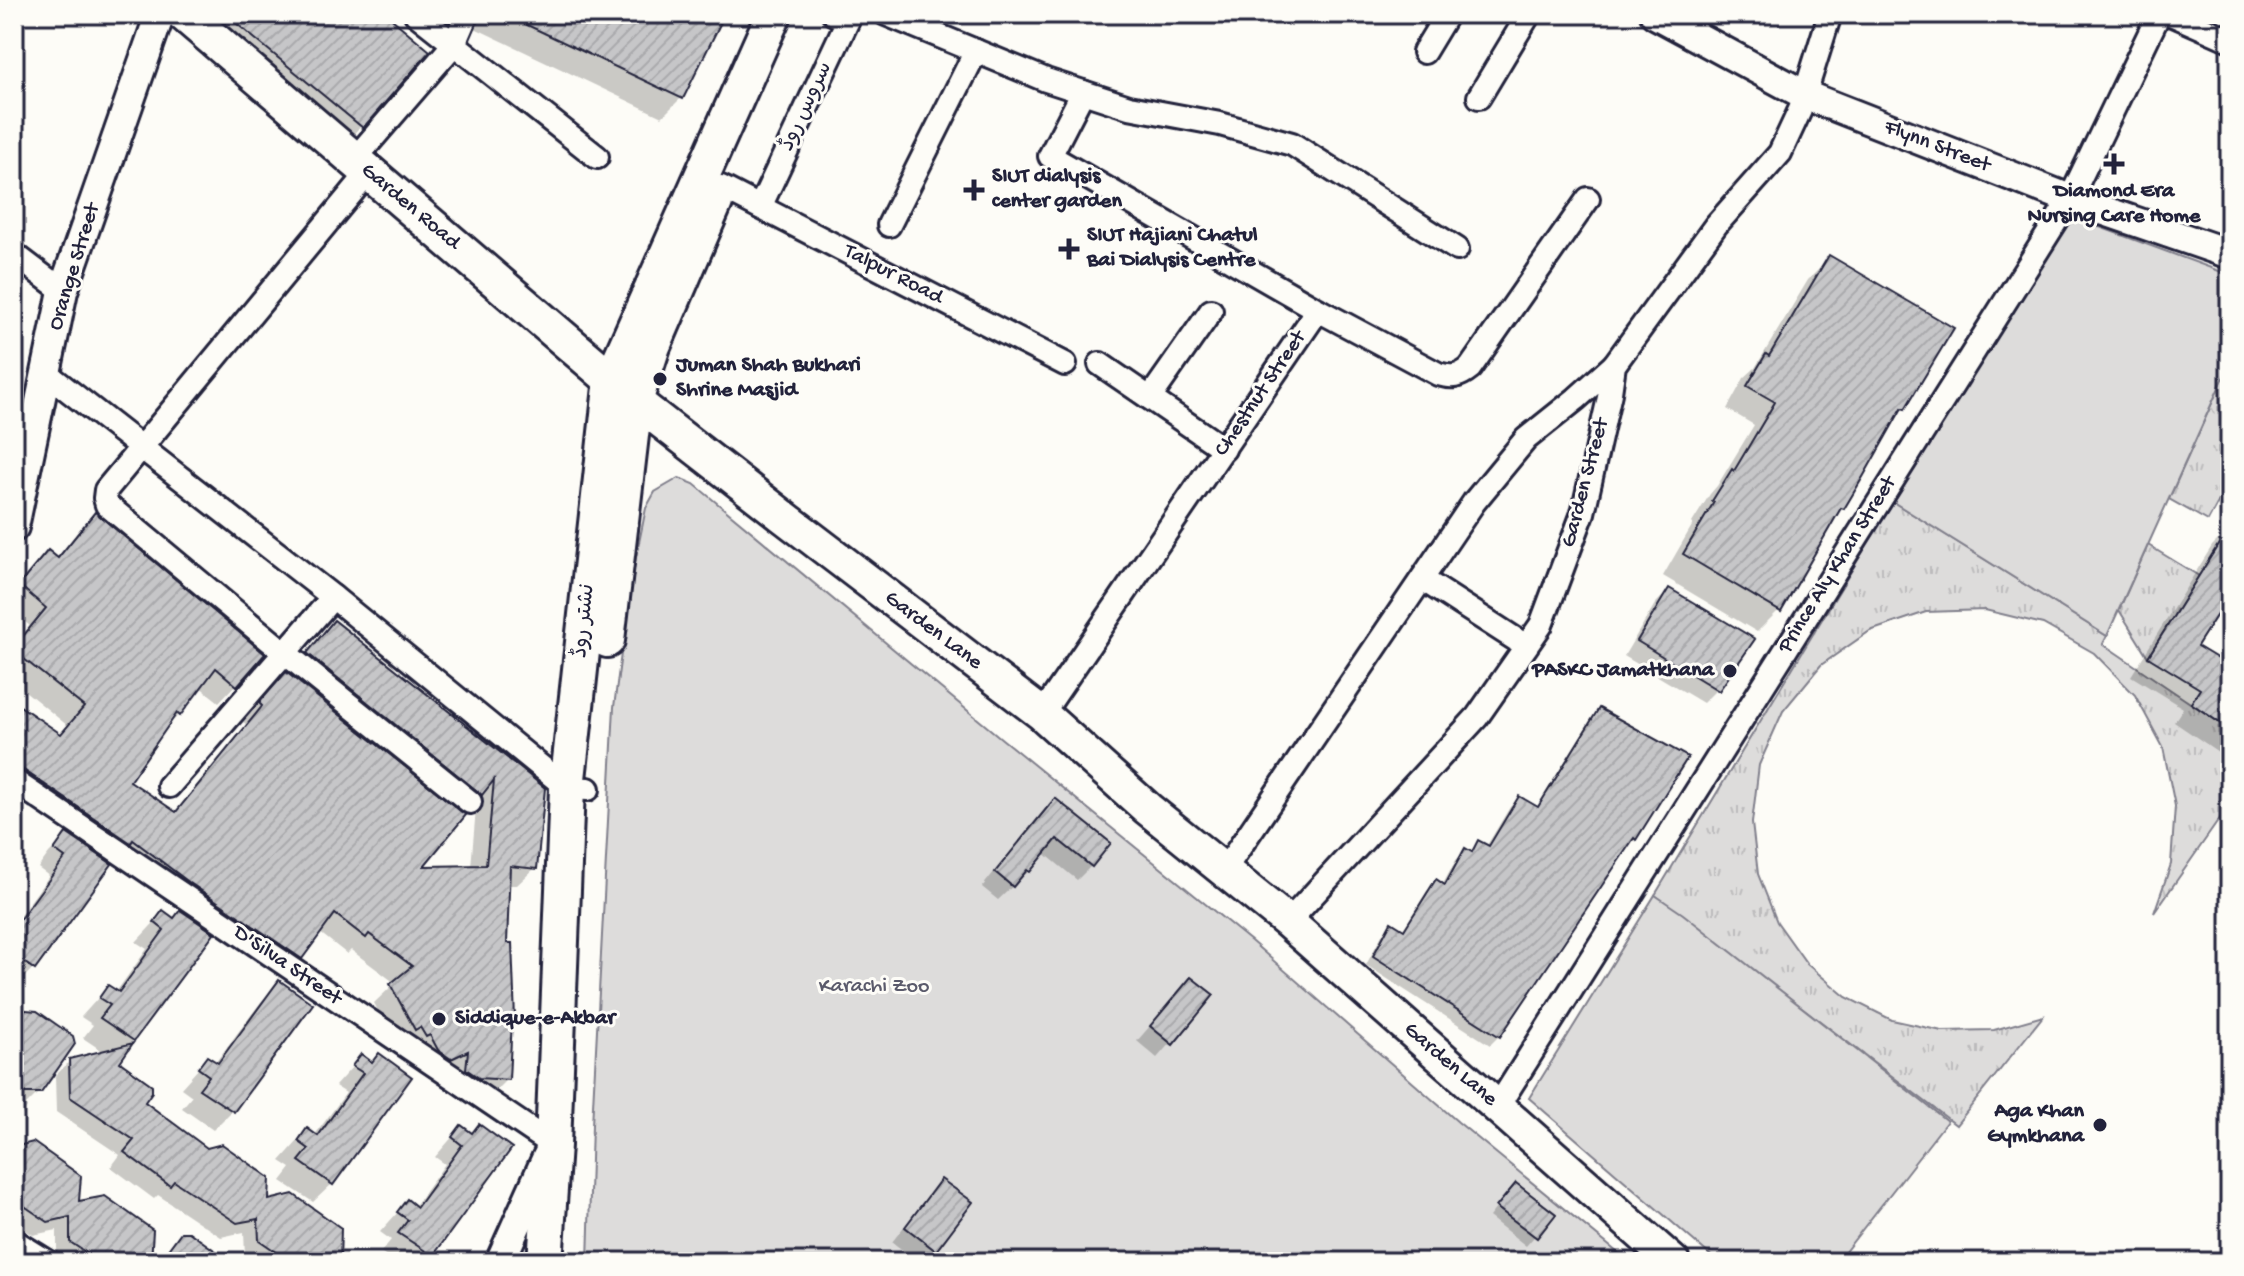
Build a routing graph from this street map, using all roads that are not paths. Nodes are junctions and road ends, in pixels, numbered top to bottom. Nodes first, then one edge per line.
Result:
1 (160, 14) edge
2 (184, 14) edge
3 (416, 14) edge
4 (467, 14) edge
5 (774, 14) edge
6 (799, 14) edge
7 (834, 14) edge
8 (886, 14) edge
9 (1447, 14) edge
10 (1529, 14) edge
11 (1655, 14) edge
12 (1830, 14) edge
13 (2159, 14) edge
14 (2171, 14) edge
15 (2230, 40) edge
16 (454, 44) junction
17 (976, 51) junction
18 (1424, 52) dead end
19 (1083, 92) junction
20 (1805, 95) junction
21 (1479, 97) dead end
22 (597, 157) dead end
23 (362, 166) junction
24 (721, 187) junction
25 (1588, 199) dead end
26 (2070, 199) junction
27 (760, 207) junction
28 (889, 225) dead end
29 (1457, 249) dead end
30 (14, 254) edge
31 (2230, 254) edge
32 (63, 291) junction
33 (1318, 310) junction
34 (1211, 311) dead end
35 (1065, 364) dead end
36 (1100, 364) dead end
37 (1614, 365) junction
38 (46, 373) junction
39 (624, 390) junction
40 (1150, 398) junction
41 (143, 448) junction
42 (1224, 449) junction
43 (14, 527) edge
44 (1422, 579) junction
45 (333, 597) junction
46 (1526, 646) junction
47 (285, 653) junction
48 (1042, 714) junction
49 (16, 786) edge
50 (169, 786) dead end
51 (578, 789) junction
52 (470, 802) dead end
53 (1223, 872) junction
54 (1288, 922) junction
55 (1498, 1106) junction
56 (553, 1145) junction
57 (14, 1241) edge
58 (48, 1262) edge
59 (500, 1262) edge
60 (545, 1262) edge
61 (558, 1262) edge
62 (1673, 1262) edge

1 - 32 street, Orange Street
2 - 23 main road, Garden Road
3 - 16 street
4 - 16 street
5 - 39 main road, نشتر روڈ
6 - 24 main road, نشتر روڈ
7 - 27 street, سروس روڈ
8 - 17 street
9 - 18 street
10 - 21 street
11 - 20 street, Flynn Street
12 - 20 street, Garden Street
13 - 26 street, Prince Aly Khan Street
14 - 15 street
16 - 22 street
16 - 23 street
17 - 19 street
17 - 28 street
19 - 29 street
19 - 33 street, Chestnut Street
20 - 26 street, Flynn Street
20 - 37 street, Garden Street
23 - 39 main road, Garden Road
23 - 41 street
24 - 27 street, Talpur Road
24 - 39 main road, نشتر روڈ
25 - 33 street
26 - 31 street, Flynn Street
26 - 55 street, Prince Aly Khan Street
27 - 35 street, Talpur Road
30 - 32 street
32 - 38 street, Orange Street
33 - 42 street, Chestnut Street
34 - 40 street
36 - 40 street
37 - 44 street
37 - 46 street, Garden Street
38 - 41 street
38 - 43 street, Orange Street
39 - 48 main road, Garden Lane
39 - 51 main road, نشتر روڈ
40 - 42 street
41 - 45 street
41 - 47 street
42 - 48 street, Chestnut Street
44 - 46 street
44 - 53 street
45 - 47 street
45 - 51 street
46 - 54 street, Garden Street
47 - 50 street
47 - 52 street
48 - 53 main road, Garden Lane
49 - 56 street, D'Silva Street
51 - 56 main road, نشتر روڈ
51 - 61 main road, نشتر روڈ
53 - 54 main road, Garden Lane
54 - 55 main road, Garden Lane
55 - 62 main road, Garden Lane
56 - 59 street
56 - 60 main road, نشتر روڈ
57 - 58 street

